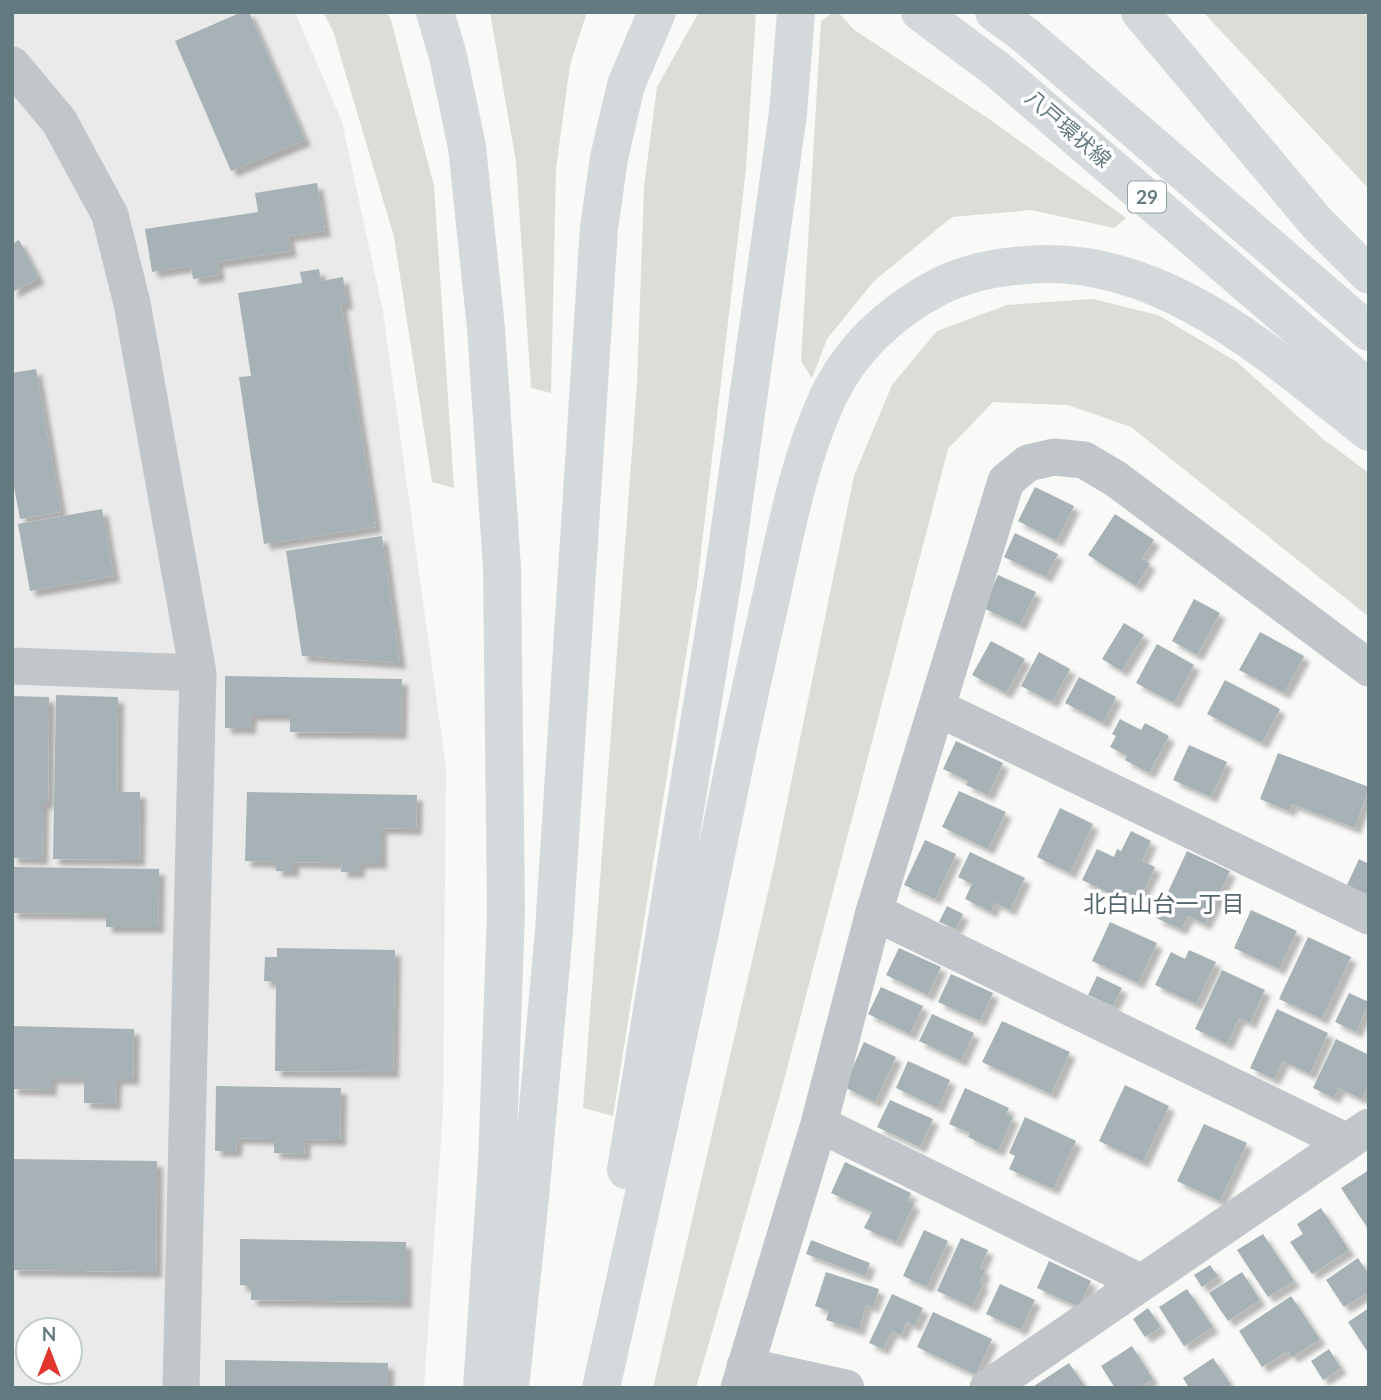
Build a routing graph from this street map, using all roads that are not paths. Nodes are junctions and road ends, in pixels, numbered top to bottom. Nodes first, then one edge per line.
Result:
1 (435, 12) edge
2 (657, 12) edge
3 (796, 12) edge
4 (920, 12) edge
5 (994, 12) edge
6 (1140, 12) edge
7 (12, 65) edge
8 (1369, 275) edge
9 (1369, 332) edge
10 (1369, 389) edge
11 (1369, 432) edge
12 (12, 666) edge
13 (1369, 668) edge
14 (198, 673) junction
15 (938, 708) junction
16 (874, 912) junction
17 (1369, 916) edge
18 (819, 1124) junction
19 (1358, 1135) edge
20 (1140, 1282) junction
21 (742, 1377) edge
22 (181, 1388) edge
23 (482, 1388) edge
24 (510, 1388) edge
25 (588, 1388) edge
26 (601, 1388) edge
27 (846, 1388) edge
28 (988, 1388) edge

1 - 23 main road
2 - 24 main road
3 - 25 main road
4 - 10 main road, 八戸環状線 / 29
5 - 9 main road, 八戸環状線 / 29
6 - 8 main road
7 - 14 street
11 - 26 main road
12 - 14 street
13 - 15 street
14 - 22 street
15 - 16 street
15 - 17 street
16 - 18 street
16 - 19 street
18 - 20 street
18 - 21 street
19 - 20 street
20 - 28 street
21 - 27 street

